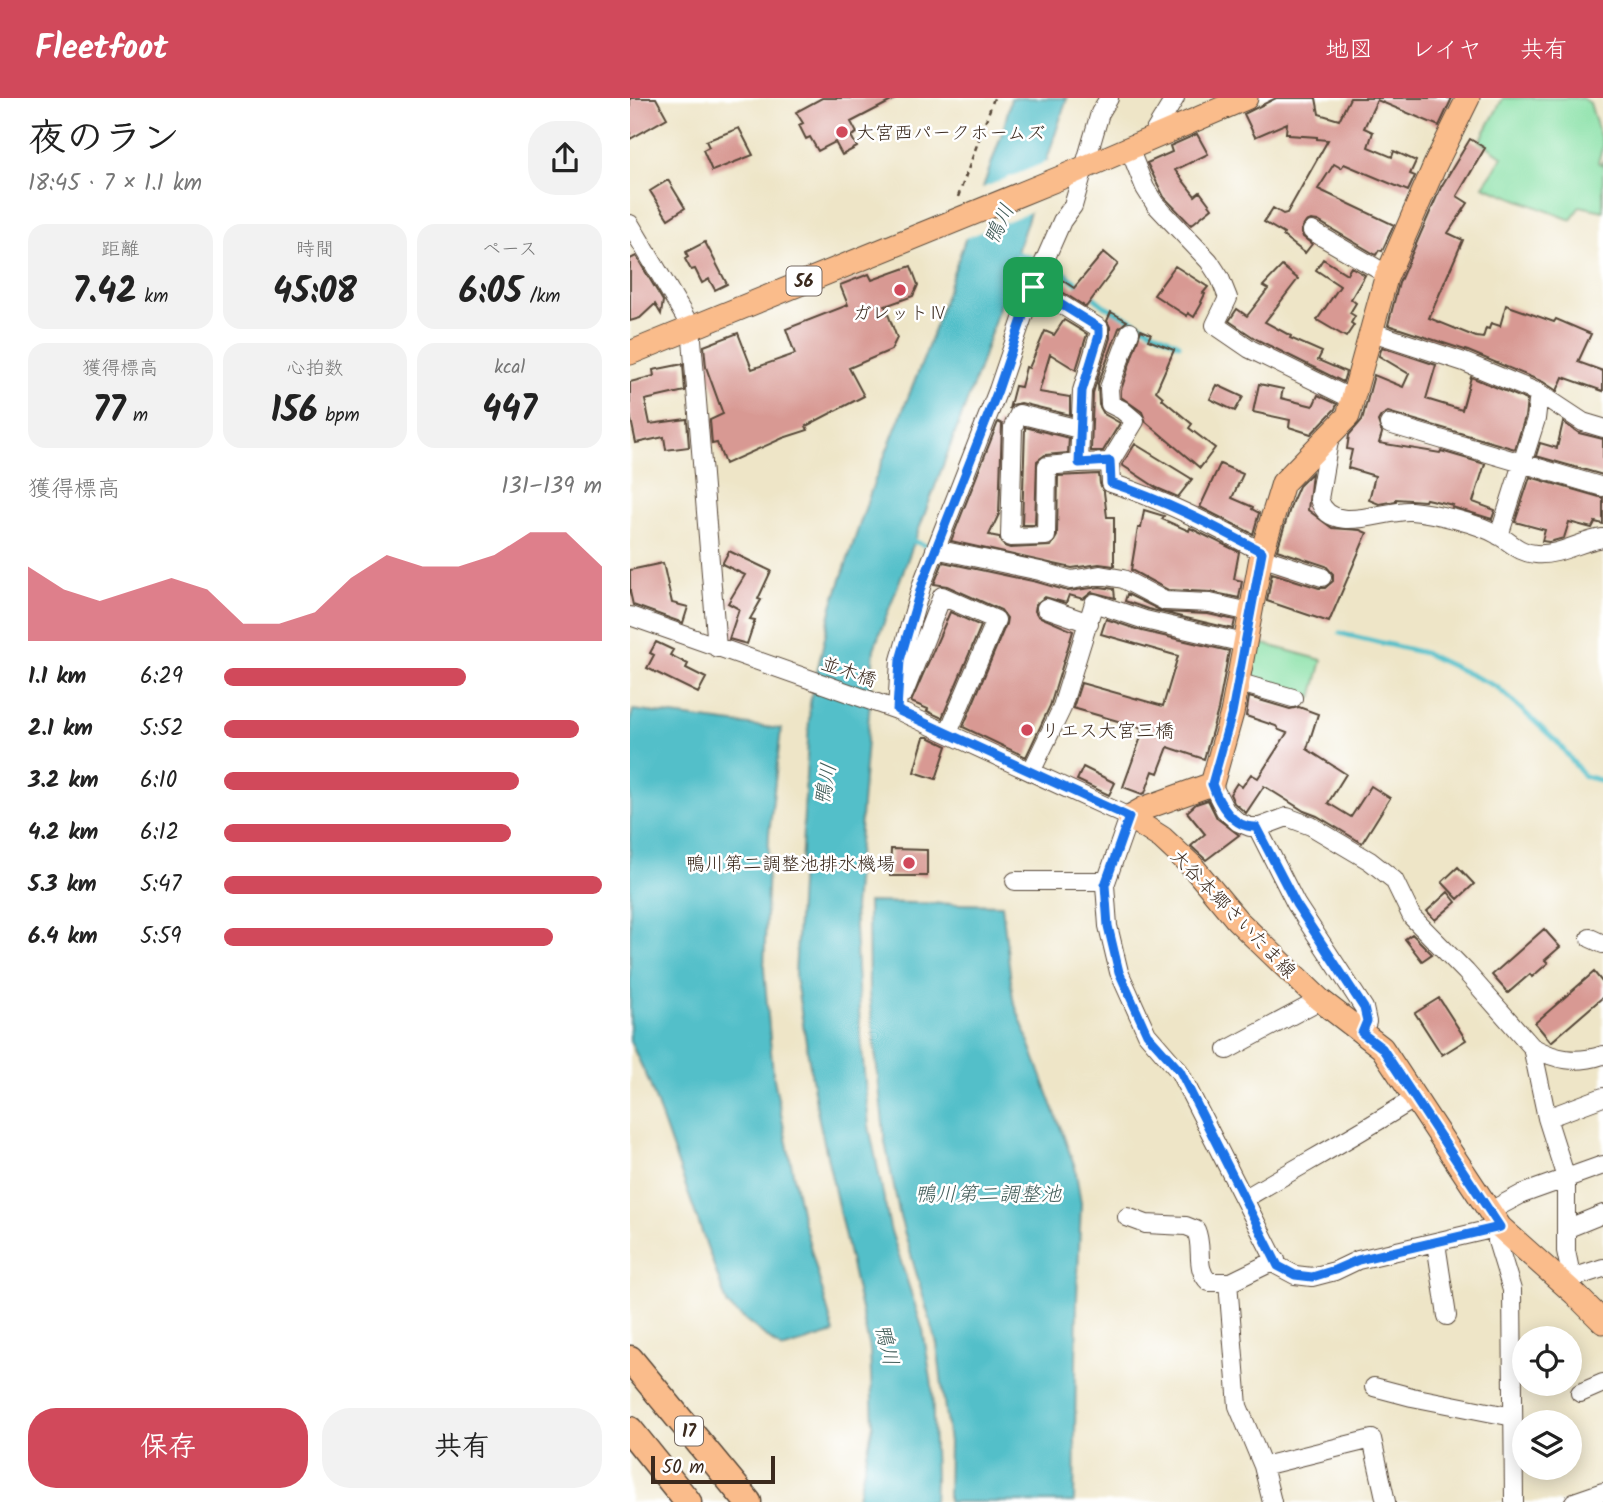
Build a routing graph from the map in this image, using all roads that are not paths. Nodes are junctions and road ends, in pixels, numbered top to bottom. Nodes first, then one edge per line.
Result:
1 (1109, 98) edge
2 (1175, 98) edge
3 (1246, 98) edge
4 (1468, 98) edge
5 (1140, 144) junction
6 (1082, 169) junction
7 (630, 224) edge
8 (1312, 232) dead end
9 (1388, 275) junction
10 (1033, 287) junction
11 (691, 327) junction
12 (1130, 332) dead end
13 (1372, 332) junction
14 (630, 353) edge
15 (1539, 393) junction
16 (1352, 399) junction
17 (1389, 424) dead end
18 (1603, 428) edge
19 (1079, 429) junction
20 (1330, 435) junction
21 (1110, 461) junction
22 (1522, 462) junction
23 (1079, 463) junction
24 (1603, 487) edge
25 (1499, 536) junction
26 (1010, 537) junction
27 (1603, 538) edge
28 (935, 549) junction
29 (1262, 554) junction
30 (1009, 565) junction
31 (1322, 577) dead end
32 (1046, 608) dead end
33 (1250, 612) junction
34 (630, 616) edge
35 (1088, 623) junction
36 (1244, 643) junction
37 (717, 648) junction
38 (1237, 682) junction
39 (1293, 698) dead end
40 (893, 709) junction
41 (948, 733) junction
42 (1031, 772) junction
43 (1212, 784) junction
44 (1129, 817) junction
45 (1256, 827) junction
46 (1015, 881) dead end
47 (1106, 881) junction
48 (1320, 1000) junction
49 (1362, 1033) junction
50 (1532, 1047) junction
51 (1227, 1050) dead end
52 (1603, 1055) edge
53 (1603, 1097) edge
54 (1415, 1098) junction
55 (1547, 1118) junction
56 (1603, 1165) edge
57 (1566, 1178) junction
58 (1244, 1199) junction
59 (1603, 1214) edge
60 (1127, 1217) dead end
61 (1495, 1219) junction
62 (1566, 1229) junction
63 (1436, 1243) junction
64 (1276, 1261) junction
65 (1603, 1268) edge
66 (1228, 1282) junction
67 (1574, 1286) junction
68 (1447, 1316) dead end
69 (1603, 1322) edge
70 (630, 1359) edge
71 (1603, 1384) edge
72 (1374, 1387) dead end
73 (1582, 1392) edge
74 (1513, 1410) edge
75 (1512, 1417) edge
76 (630, 1430) edge
77 (1263, 1466) junction
78 (1514, 1480) edge
79 (1603, 1492) edge
80 (688, 1502) edge
81 (748, 1502) edge
82 (1272, 1502) edge
83 (1386, 1502) edge
84 (1514, 1502) edge
85 (1574, 1502) edge

1 - 6 street
2 - 5 street
3 - 5 main road, 56
4 - 9 main road
5 - 6 main road, 56
5 - 16 street
6 - 10 street
6 - 11 main road, 56
7 - 11 street
8 - 9 street
9 - 13 main road
10 - 19 street
10 - 28 street
11 - 14 main road, 56
11 - 37 street
12 - 21 street
13 - 15 street
13 - 16 main road
15 - 18 street
15 - 22 street
16 - 20 main road
17 - 22 street
19 - 23 street
19 - 26 street
20 - 25 street
20 - 29 main road
21 - 23 street
21 - 29 street
22 - 24 street
22 - 25 street
23 - 26 street
25 - 27 street
26 - 30 street
28 - 30 street
28 - 40 street
29 - 31 street
29 - 33 main road
30 - 33 street
32 - 35 street
33 - 36 main road
34 - 37 street, 並木橋
35 - 36 street
35 - 42 street
36 - 38 main road
37 - 40 street, 並木橋
38 - 39 street
38 - 43 main road
40 - 41 street, 並木橋
40 - 41 street
41 - 42 street, 並木橋
42 - 44 street, 並木橋
43 - 44 main road
43 - 45 street
44 - 47 street
44 - 48 main road, 大谷本郷さいたま線
45 - 49 street
45 - 50 street
46 - 47 street
47 - 58 street
48 - 49 main road, 大谷本郷さいたま線
48 - 51 street
49 - 54 main road, 大谷本郷さいたま線
50 - 52 street
50 - 55 street
53 - 55 street
54 - 58 street
54 - 61 main road, 大谷本郷さいたま線
55 - 57 street
56 - 57 street
57 - 61 street
57 - 62 street
58 - 64 street
59 - 62 street
60 - 66 street
61 - 63 street
61 - 67 main road, 大谷本郷さいたま線
61 - 74 street
62 - 67 street
63 - 64 street
63 - 68 street
64 - 66 street
65 - 67 street
66 - 77 street
67 - 69 main road, 大谷本郷さいたま線
70 - 81 highway, 17
71 - 73 street
72 - 75 street
76 - 80 highway, 17
77 - 82 street
77 - 83 street
78 - 84 street
79 - 85 street

